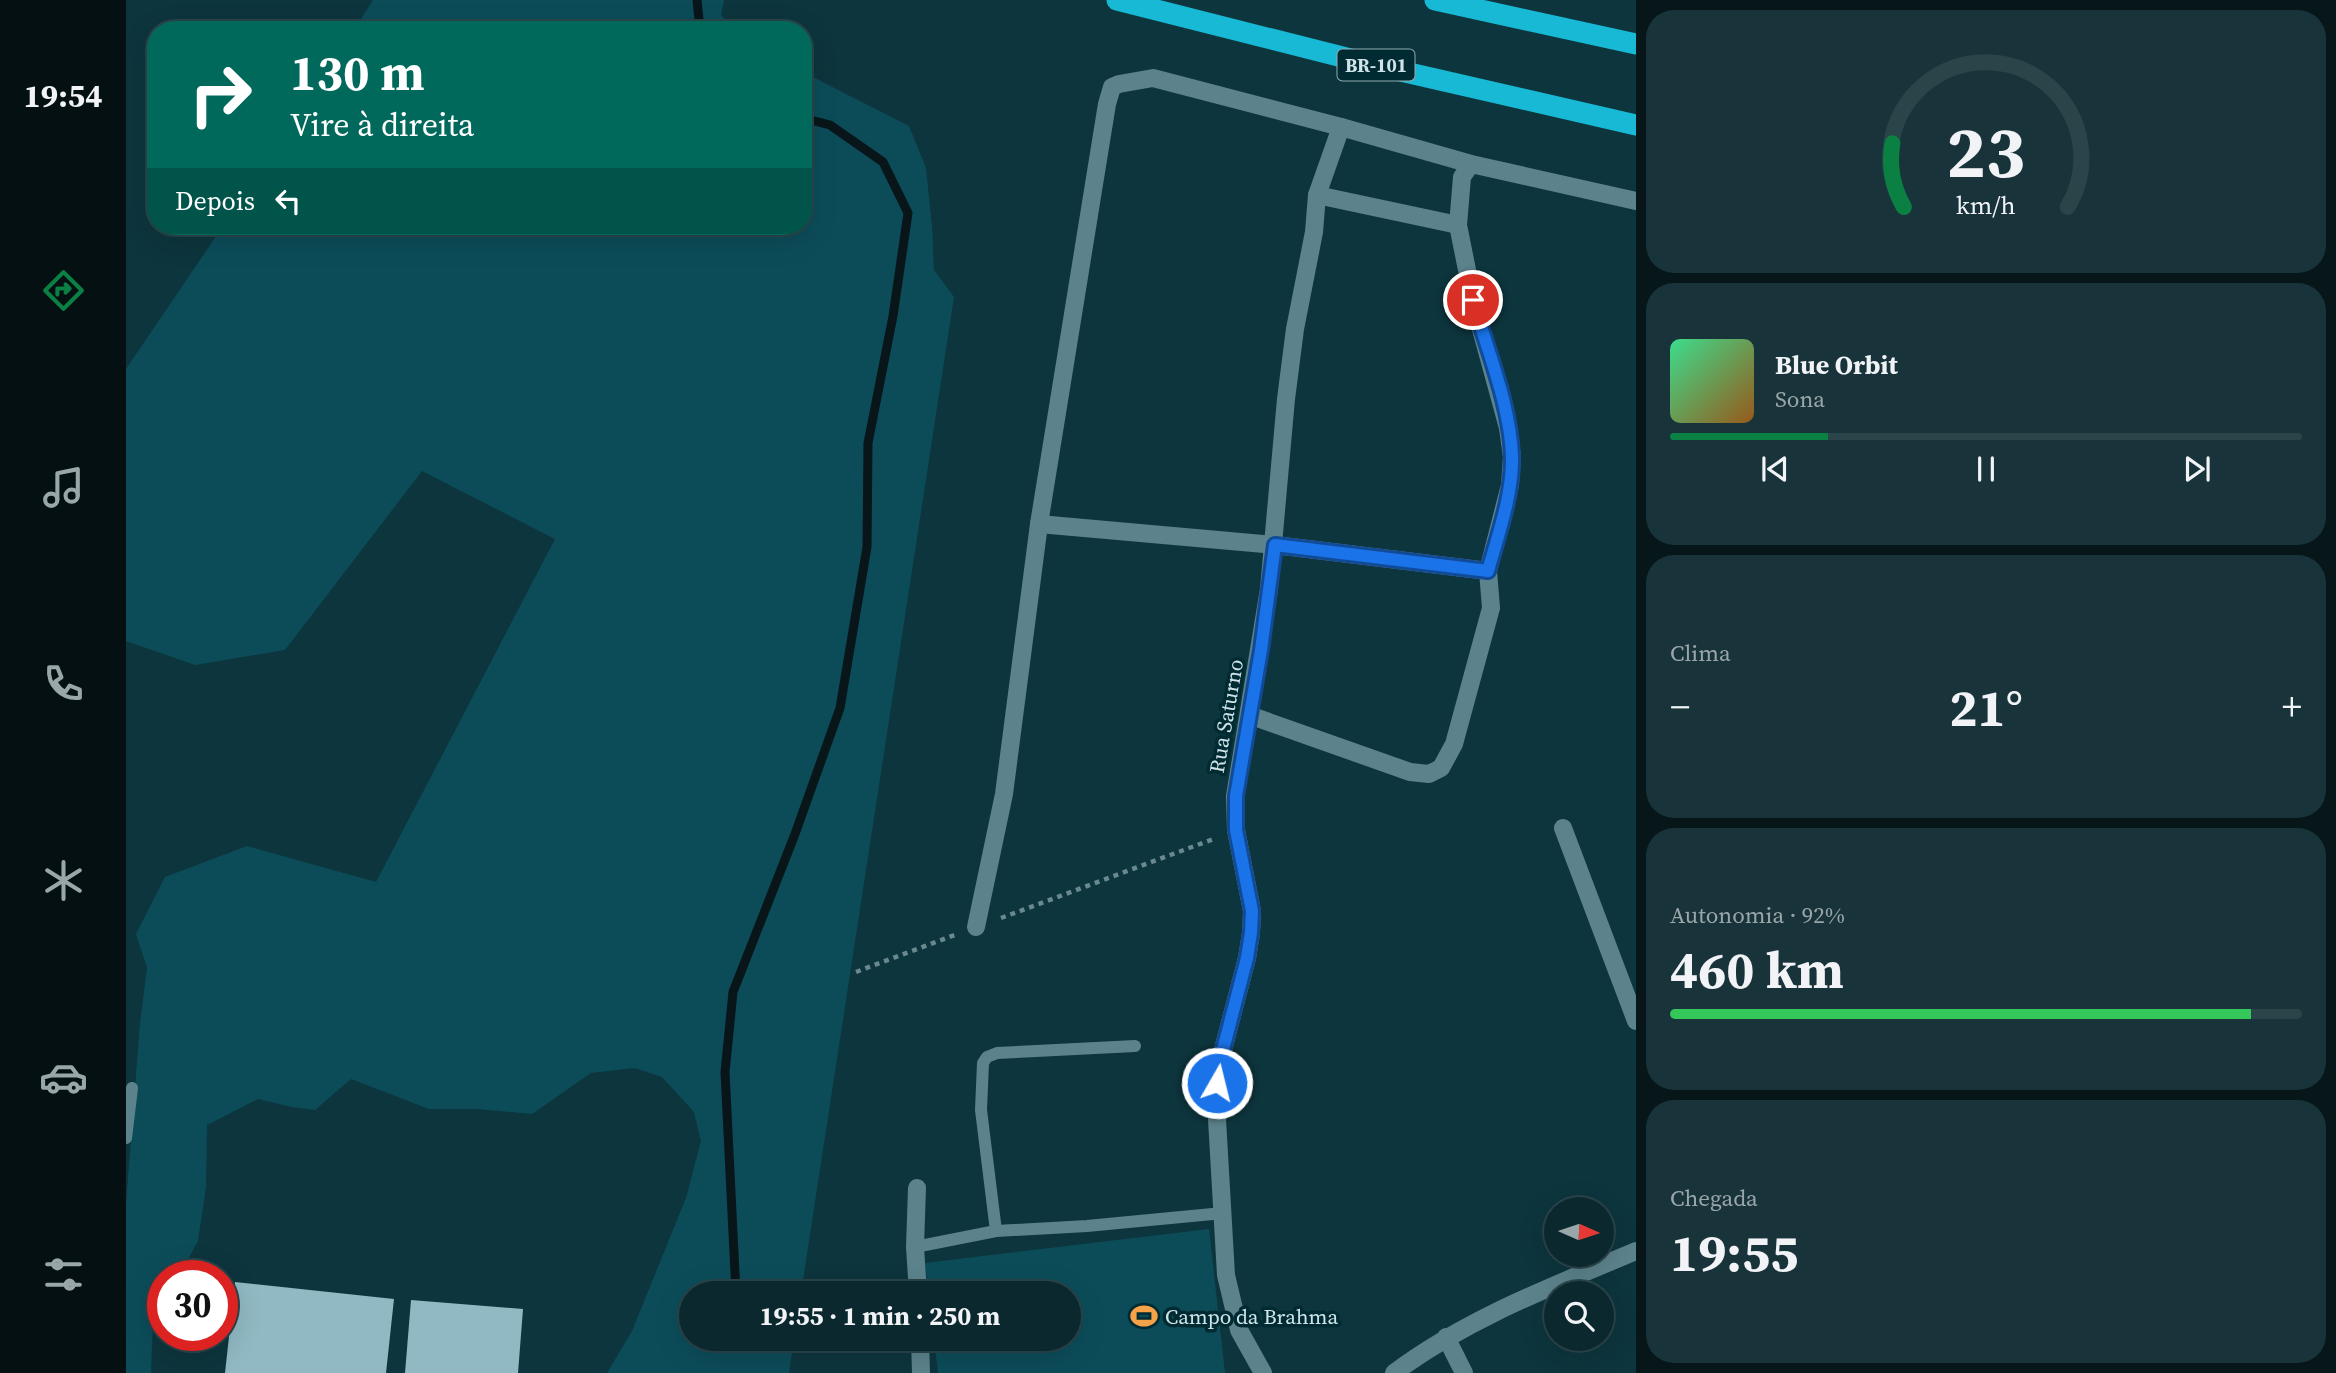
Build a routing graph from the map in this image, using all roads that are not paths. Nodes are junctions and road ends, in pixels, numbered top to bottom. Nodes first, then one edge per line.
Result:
1 (1117, 0) edge
2 (1435, 0) edge
3 (1636, 44) edge
4 (1636, 125) edge
5 (1341, 127) junction
6 (1471, 164) junction
7 (1317, 195) junction
8 (1636, 201) edge
9 (1458, 225) junction
10 (1039, 524) junction
11 (1275, 545) junction
12 (1488, 571) junction
13 (1249, 715) junction
14 (1563, 828) dead end
15 (976, 927) road end
16 (1636, 1021) edge
17 (1135, 1046) dead end
18 (132, 1088) dead end
19 (126, 1138) edge
20 (918, 1188) dead end
21 (1223, 1213) junction
22 (996, 1231) junction
23 (915, 1247) junction
24 (1636, 1251) edge
25 (917, 1281) edge
26 (1446, 1337) junction
27 (921, 1351) edge
28 (922, 1373) edge
29 (1263, 1373) edge
30 (1394, 1373) edge
31 (1464, 1373) edge

1 - 4 highway, BR-101
2 - 3 highway
5 - 6 street
5 - 7 street, Rua Saturno
5 - 10 street
6 - 8 street
6 - 9 street
7 - 9 street
7 - 11 street, Rua Saturno
9 - 12 street
10 - 11 street
10 - 15 street
11 - 12 street
11 - 13 street, Rua Saturno
12 - 13 street
13 - 21 street, Rua Saturno
14 - 16 street
17 - 22 lane
18 - 19 lane
20 - 23 street
21 - 22 lane
21 - 29 street, Rua Saturno
22 - 23 lane
23 - 25 street
24 - 26 street
26 - 30 street
26 - 31 street
27 - 28 street

